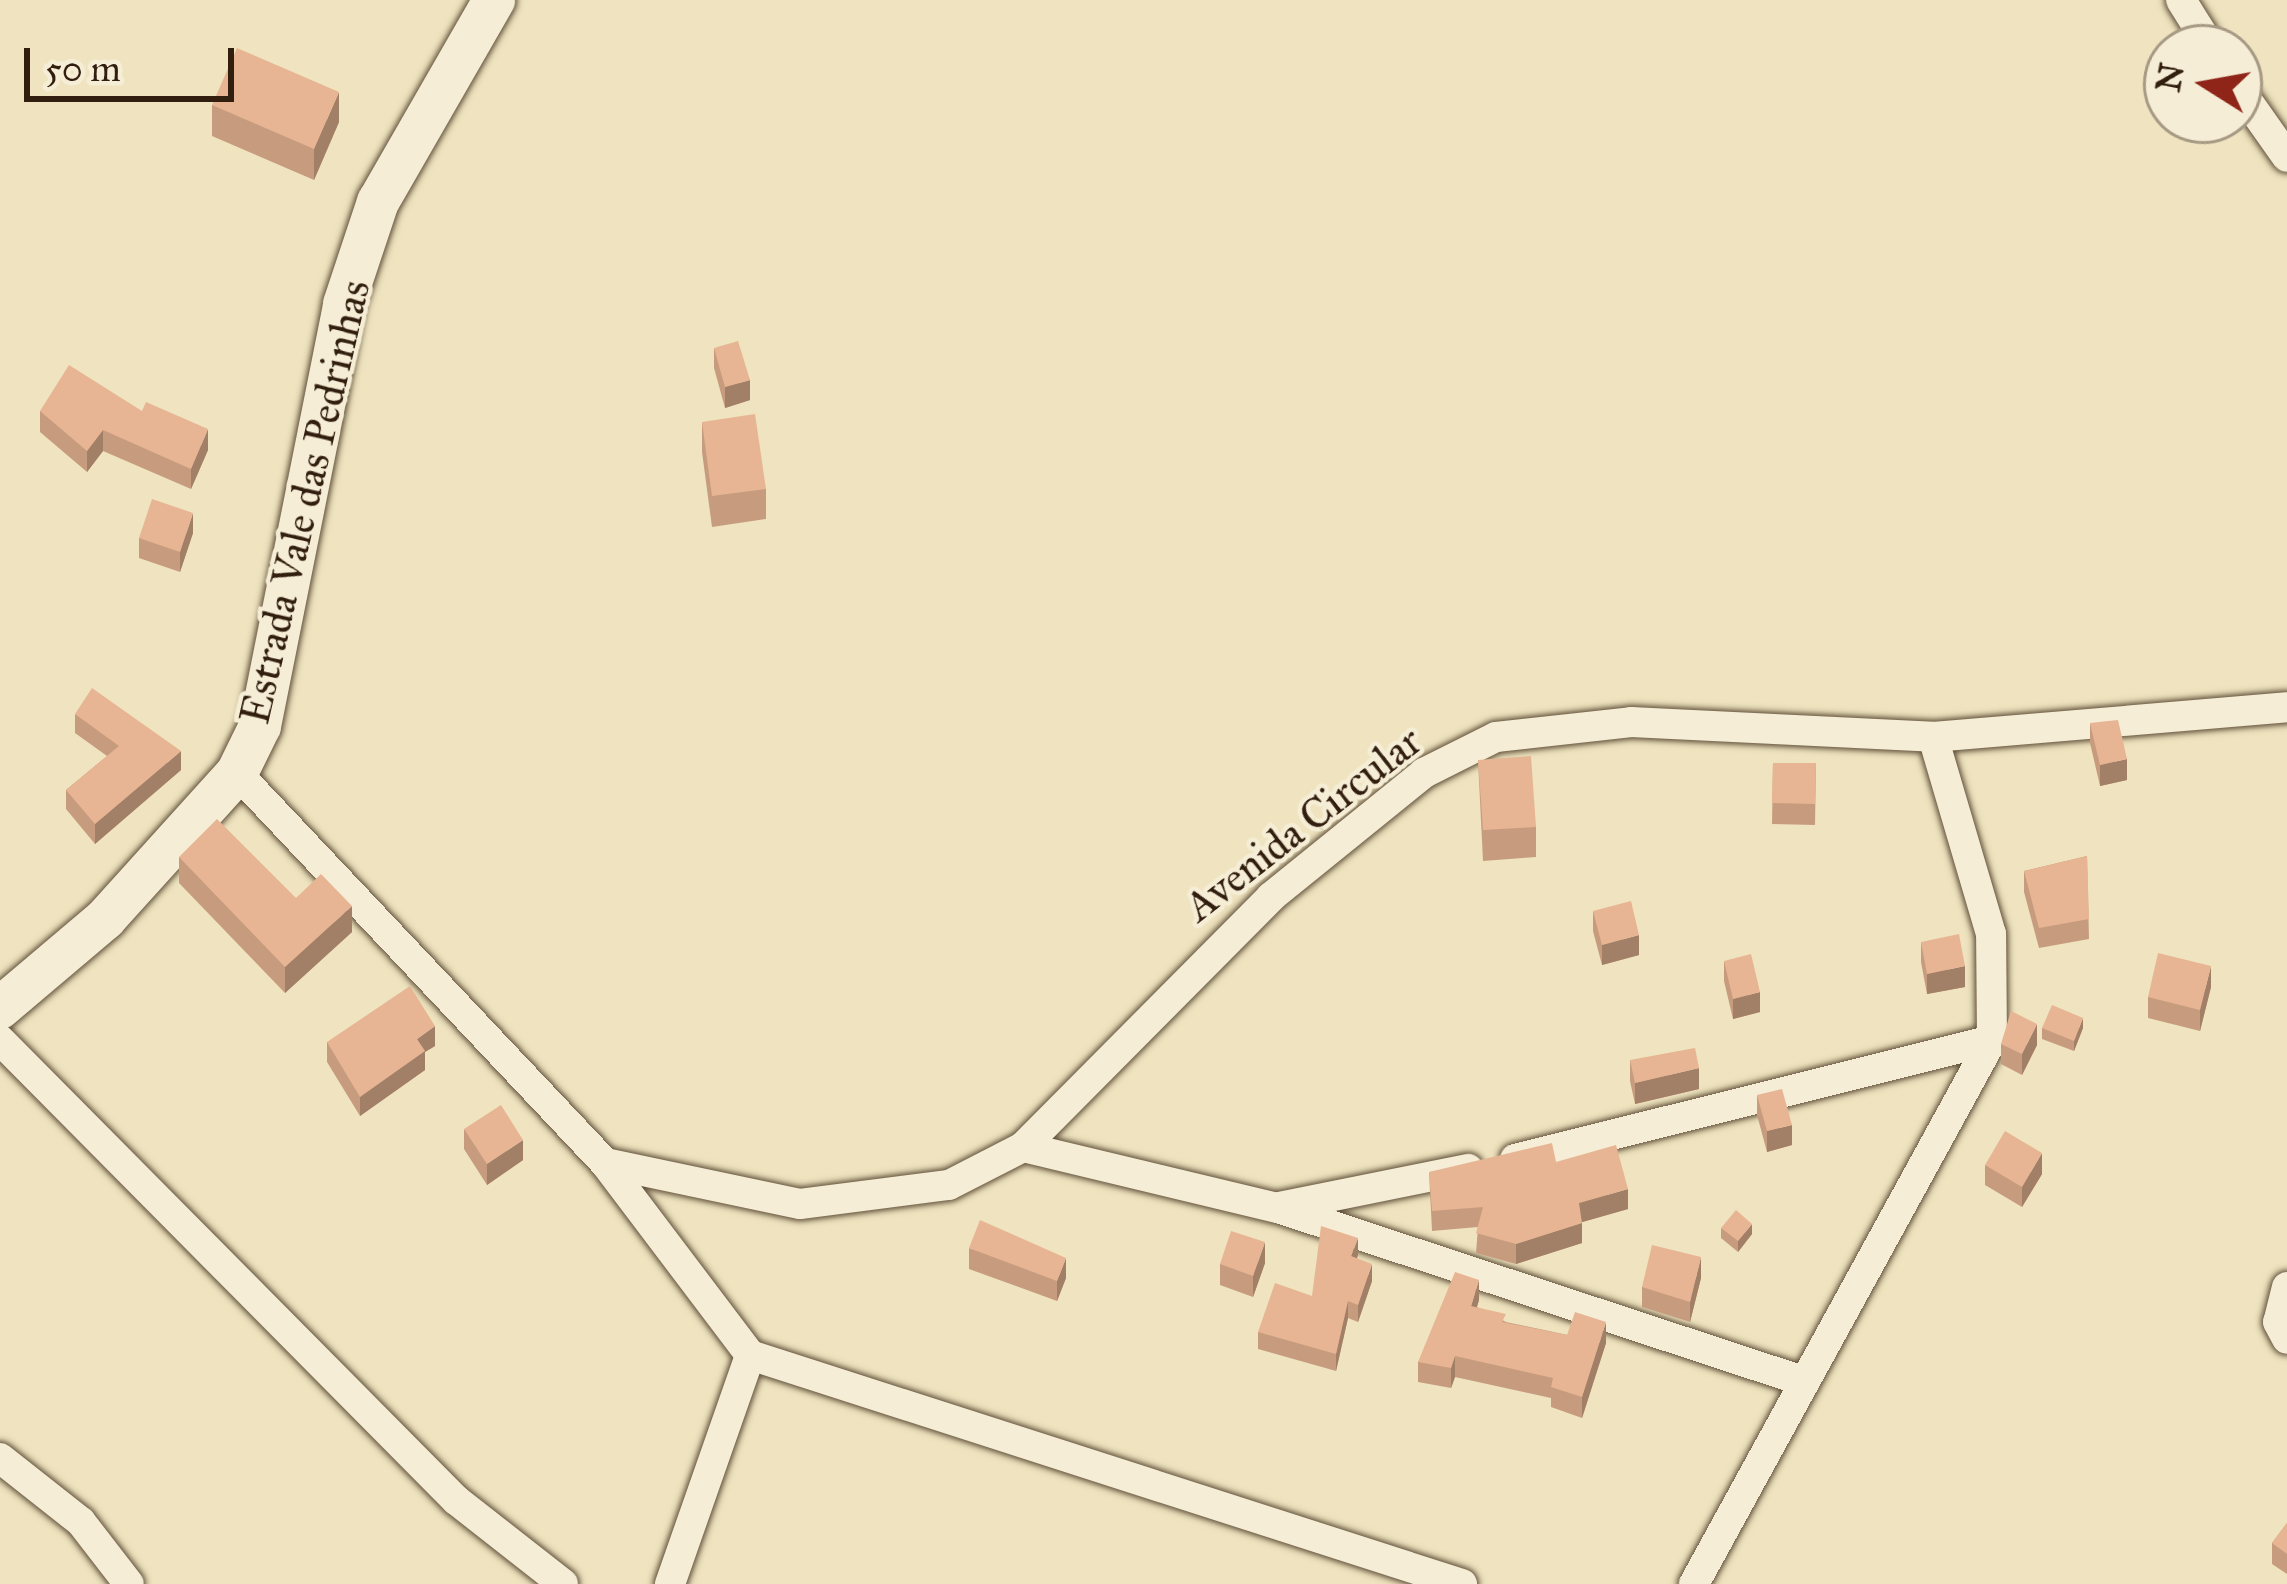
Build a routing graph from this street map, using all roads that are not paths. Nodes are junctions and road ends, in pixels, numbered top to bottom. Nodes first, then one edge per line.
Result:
1 (494, 0) edge
2 (2263, 123) edge
3 (2287, 157) edge
4 (2287, 707) edge
5 (1934, 737) junction
6 (237, 773) junction
7 (0, 1008) edge
8 (0, 1040) edge
9 (1992, 1040) junction
10 (1023, 1147) junction
11 (605, 1163) junction
12 (1278, 1208) junction
13 (2287, 1287) edge
14 (2287, 1340) edge
15 (749, 1355) junction
16 (1803, 1381) junction
17 (0, 1458) edge
18 (129, 1584) edge
19 (563, 1584) edge
20 (670, 1584) edge
21 (1462, 1584) edge
22 (1694, 1584) edge

1 - 6 main road, Estrada Vale das Pedrinhas
2 - 3 street
4 - 5 street, Avenida Circular
5 - 9 street
5 - 10 street, Avenida Circular
6 - 7 main road, Estrada Vale das Pedrinhas
6 - 11 street
8 - 19 street
9 - 12 street
9 - 16 street
10 - 11 street, Avenida Circular
10 - 12 street
11 - 15 street
12 - 16 street
13 - 14 street
15 - 20 street
15 - 21 street
16 - 22 street
17 - 18 street

